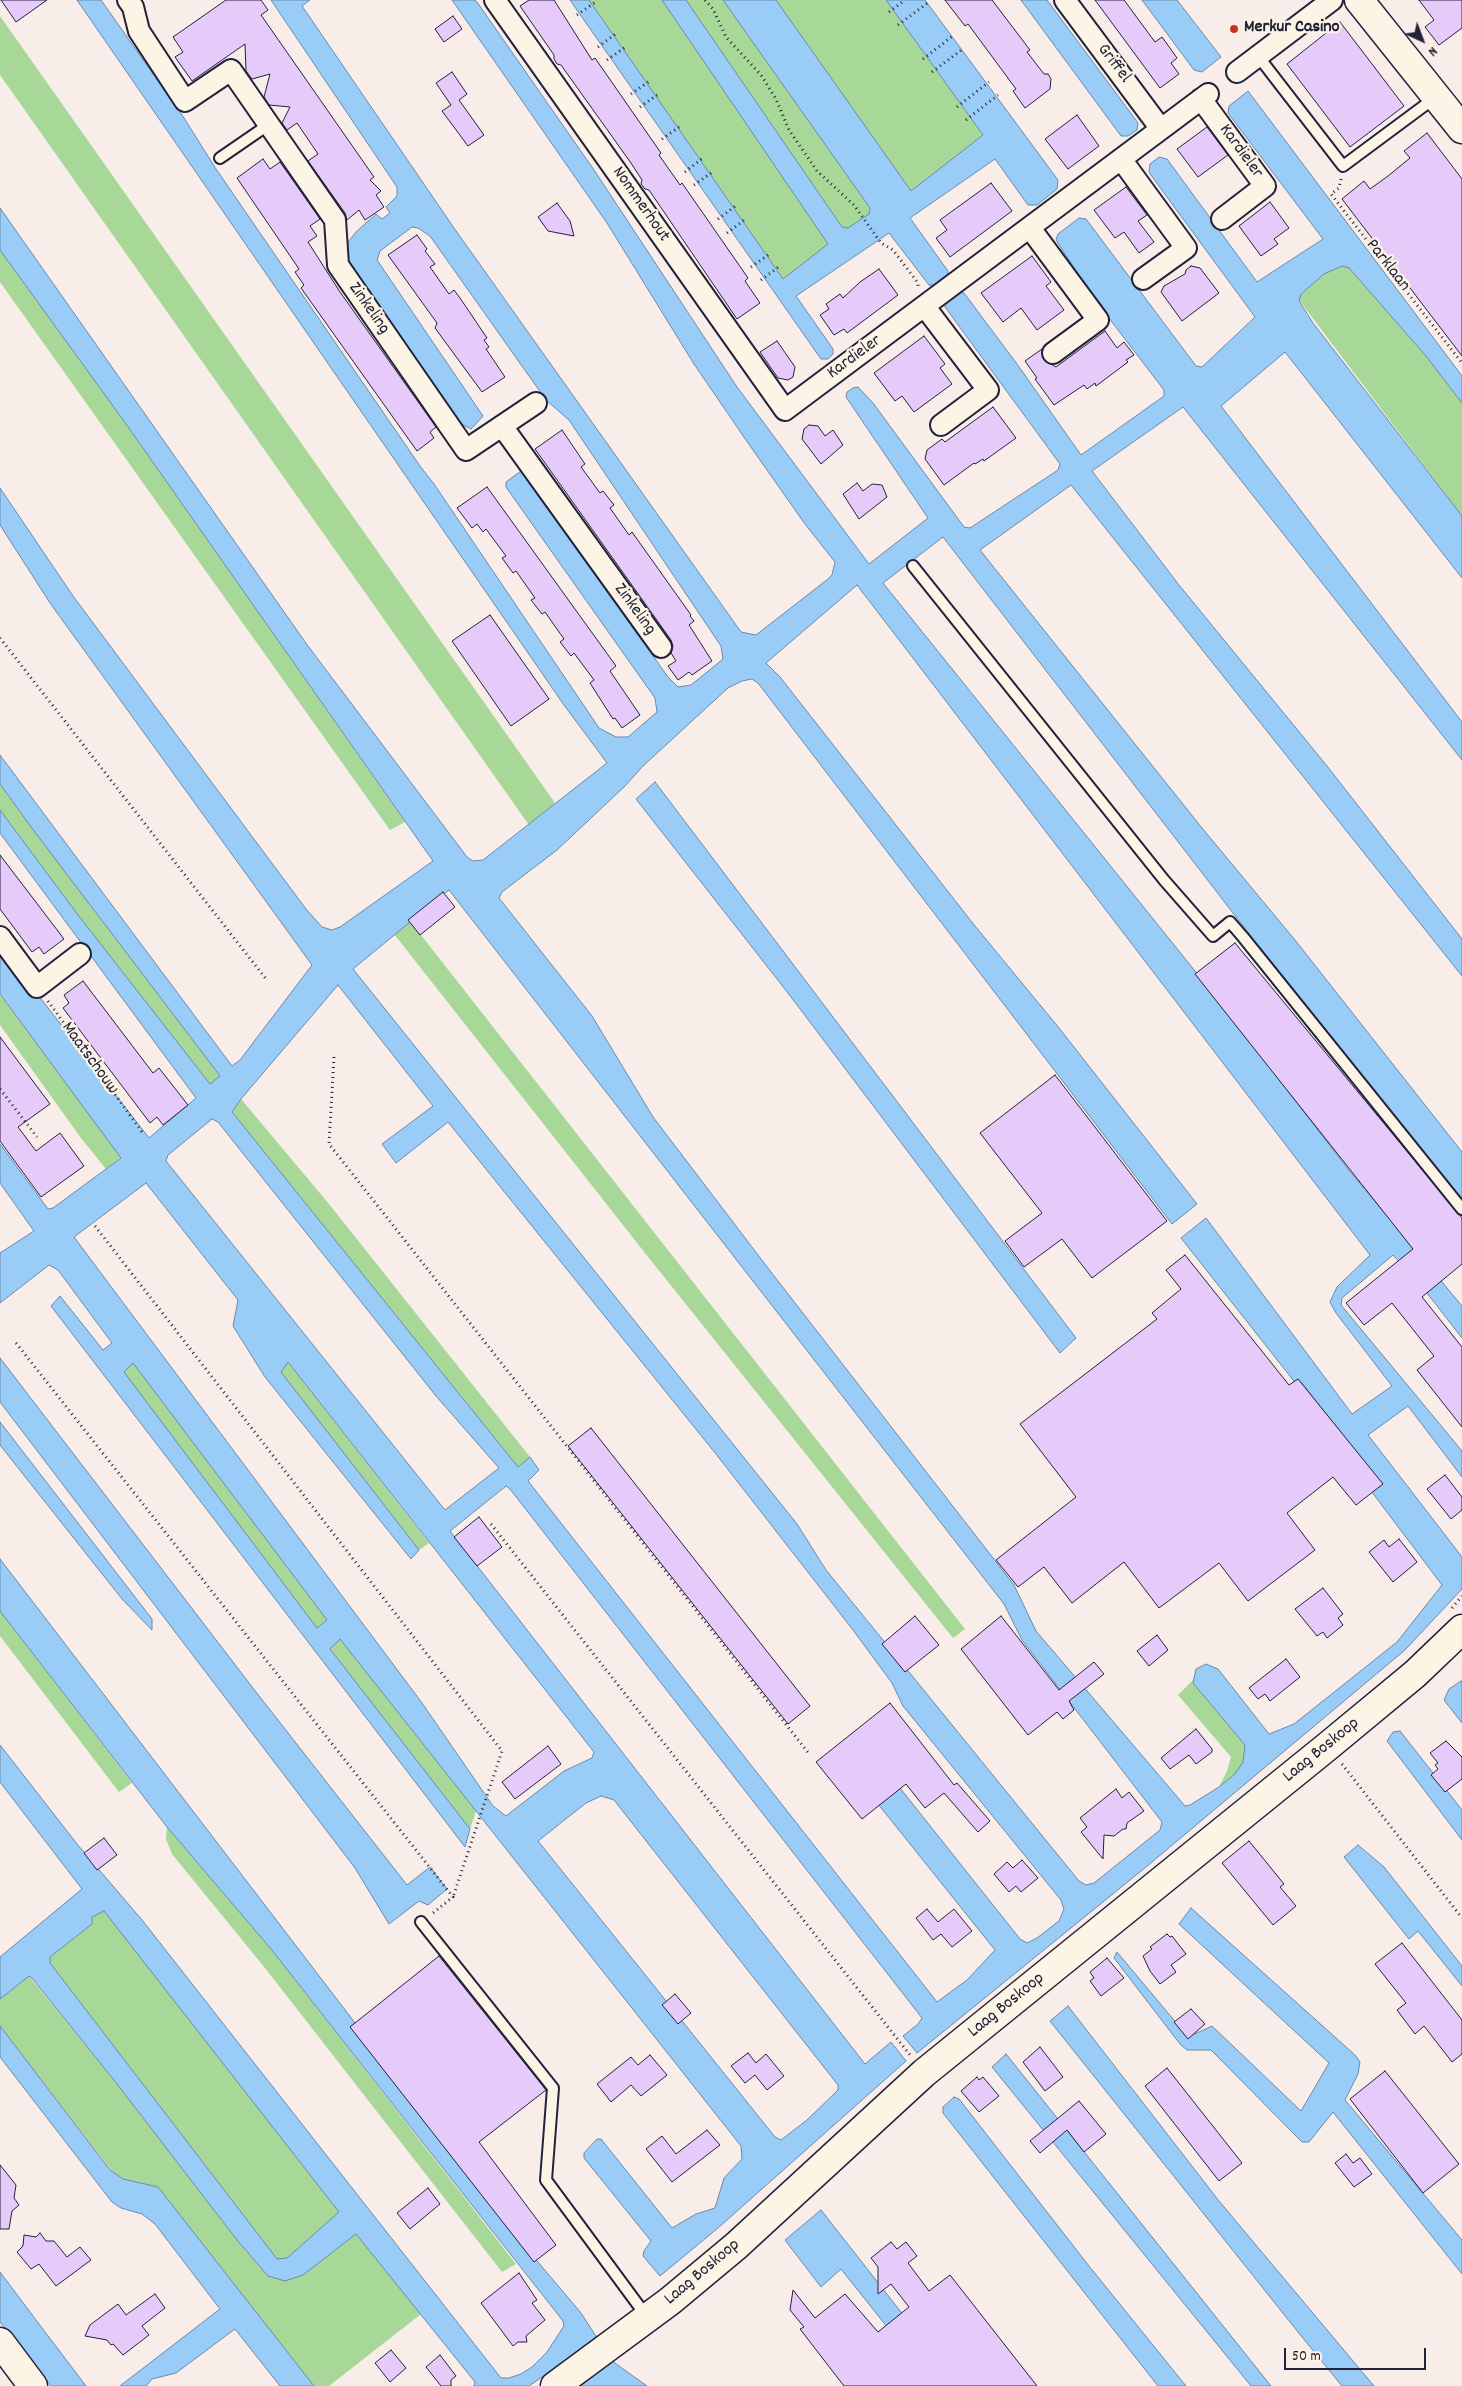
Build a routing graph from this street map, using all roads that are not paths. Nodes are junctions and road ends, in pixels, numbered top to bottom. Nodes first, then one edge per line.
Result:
1 (495, 0) edge
2 (1065, 0) edge
3 (1332, 0) edge
4 (1359, 0) edge
5 (135, 2) edge
6 (1258, 56) junction
7 (1237, 72) dead end
8 (1436, 96) junction
9 (268, 125) junction
10 (1161, 129) junction
11 (1462, 129) edge
12 (220, 158) dead end
13 (1121, 159) junction
14 (1222, 219) dead end
15 (1030, 228) junction
16 (1143, 279) dead end
17 (925, 307) junction
18 (1053, 353) dead end
19 (536, 403) dead end
20 (785, 410) joint
21 (941, 425) dead end
22 (502, 426) junction
23 (913, 566) dead end
24 (661, 647) dead end
25 (0, 937) edge
26 (80, 954) dead end
27 (1462, 1209) edge
28 (1462, 1628) edge
29 (421, 1922) road end
30 (648, 2317) junction
31 (0, 2342) edge
32 (565, 2378) edge
33 (33, 2386) edge

1 - 20 street, Nommerhout
2 - 10 street, Griffel
3 - 6 street
4 - 8 street
5 - 9 street, Zinkeling
6 - 7 street
6 - 8 lane
8 - 11 street
9 - 12 lane
9 - 22 street, Zinkeling
10 - 13 street, Kardieler
10 - 14 street, Kardieler
13 - 15 street, Kardieler
13 - 16 street
15 - 17 street, Kardieler
15 - 18 street
17 - 20 street, Kardieler
17 - 21 street
19 - 22 street, Zinkeling
22 - 24 street, Zinkeling
23 - 27 lane
25 - 26 street
28 - 30 street, Laag Boskoop
29 - 30 lane
30 - 32 street, Laag Boskoop
31 - 33 street

